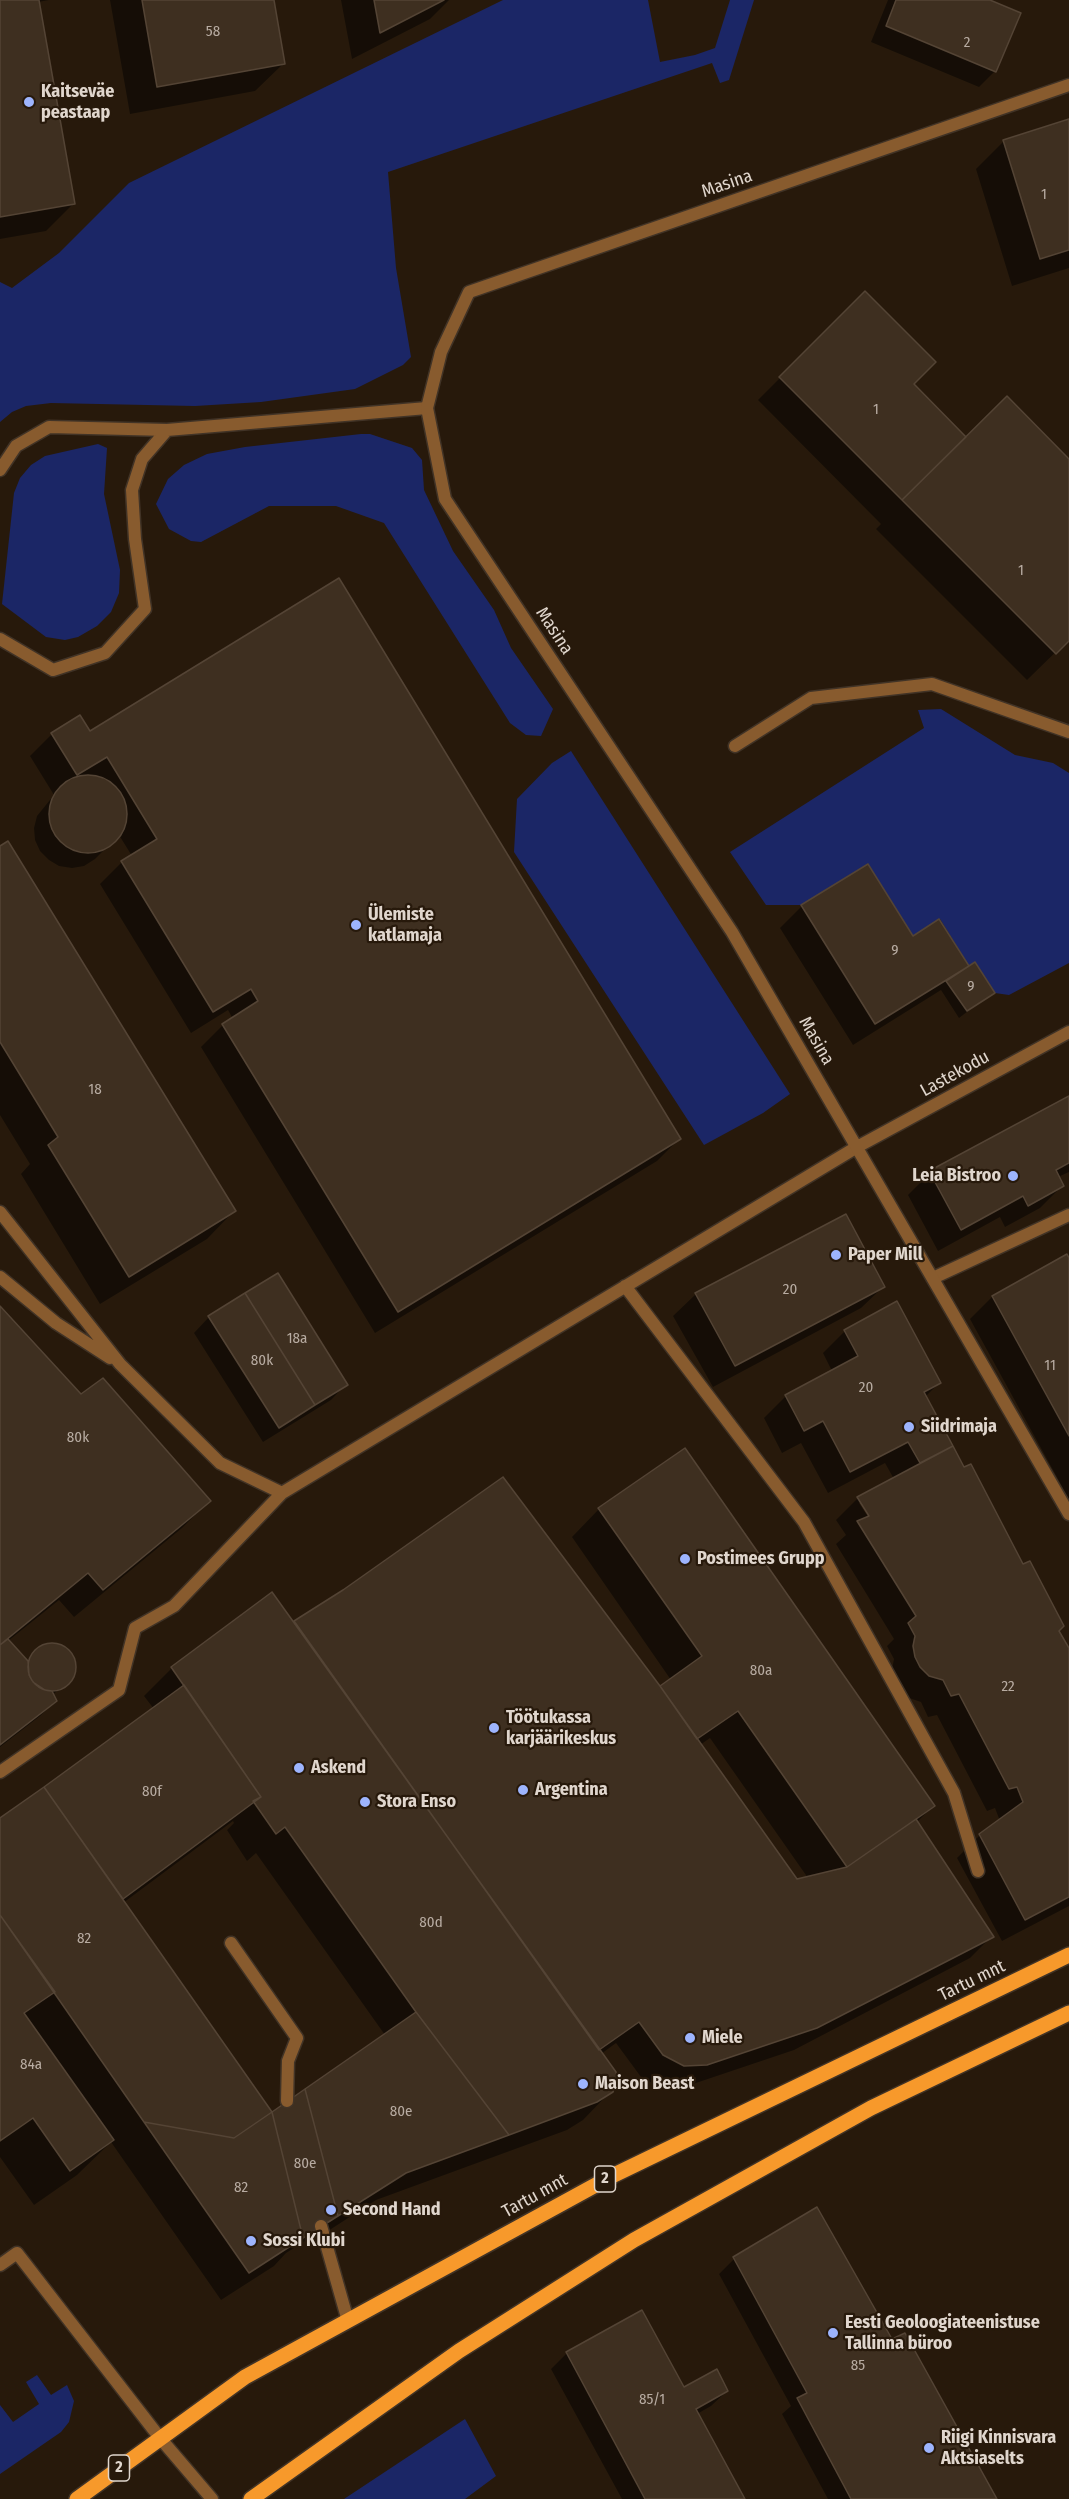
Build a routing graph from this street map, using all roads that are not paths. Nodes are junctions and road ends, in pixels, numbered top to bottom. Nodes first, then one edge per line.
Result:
1 (1069, 85) edge
2 (427, 408) junction
3 (167, 430) junction
4 (0, 470) edge
5 (0, 639) edge
6 (1069, 732) edge
7 (735, 746) dead end
8 (1069, 1032) edge
9 (857, 1147) junction
10 (0, 1212) edge
11 (1069, 1215) edge
12 (0, 1276) edge
13 (933, 1278) junction
14 (625, 1286) junction
15 (120, 1364) junction
16 (282, 1493) junction
17 (1069, 1514) edge
18 (0, 1772) edge
19 (978, 1871) dead end
20 (231, 1943) dead end
21 (1069, 1955) edge
22 (1069, 2013) edge
23 (287, 2101) dead end
24 (321, 2226) dead end
25 (0, 2265) edge
26 (348, 2321) junction
27 (160, 2438) junction
28 (77, 2499) edge
29 (212, 2499) edge
30 (251, 2499) edge

1 - 2 street, Masina
2 - 3 street
2 - 9 street, Masina
3 - 4 street
3 - 5 street
6 - 7 street
8 - 9 street, Lastekodu
9 - 13 street, Masina
9 - 14 street, Lastekodu
10 - 15 street
11 - 13 street
12 - 15 street
13 - 17 street, Masina
14 - 16 street, Lastekodu
14 - 19 street
15 - 16 street
16 - 18 street, Lastekodu
20 - 23 street
21 - 26 main road, Tartu mnt / 2
22 - 30 main road
24 - 26 street
25 - 27 street
26 - 27 main road, Tartu mnt / 2
27 - 28 main road, Tartu mnt / 2
27 - 29 street

